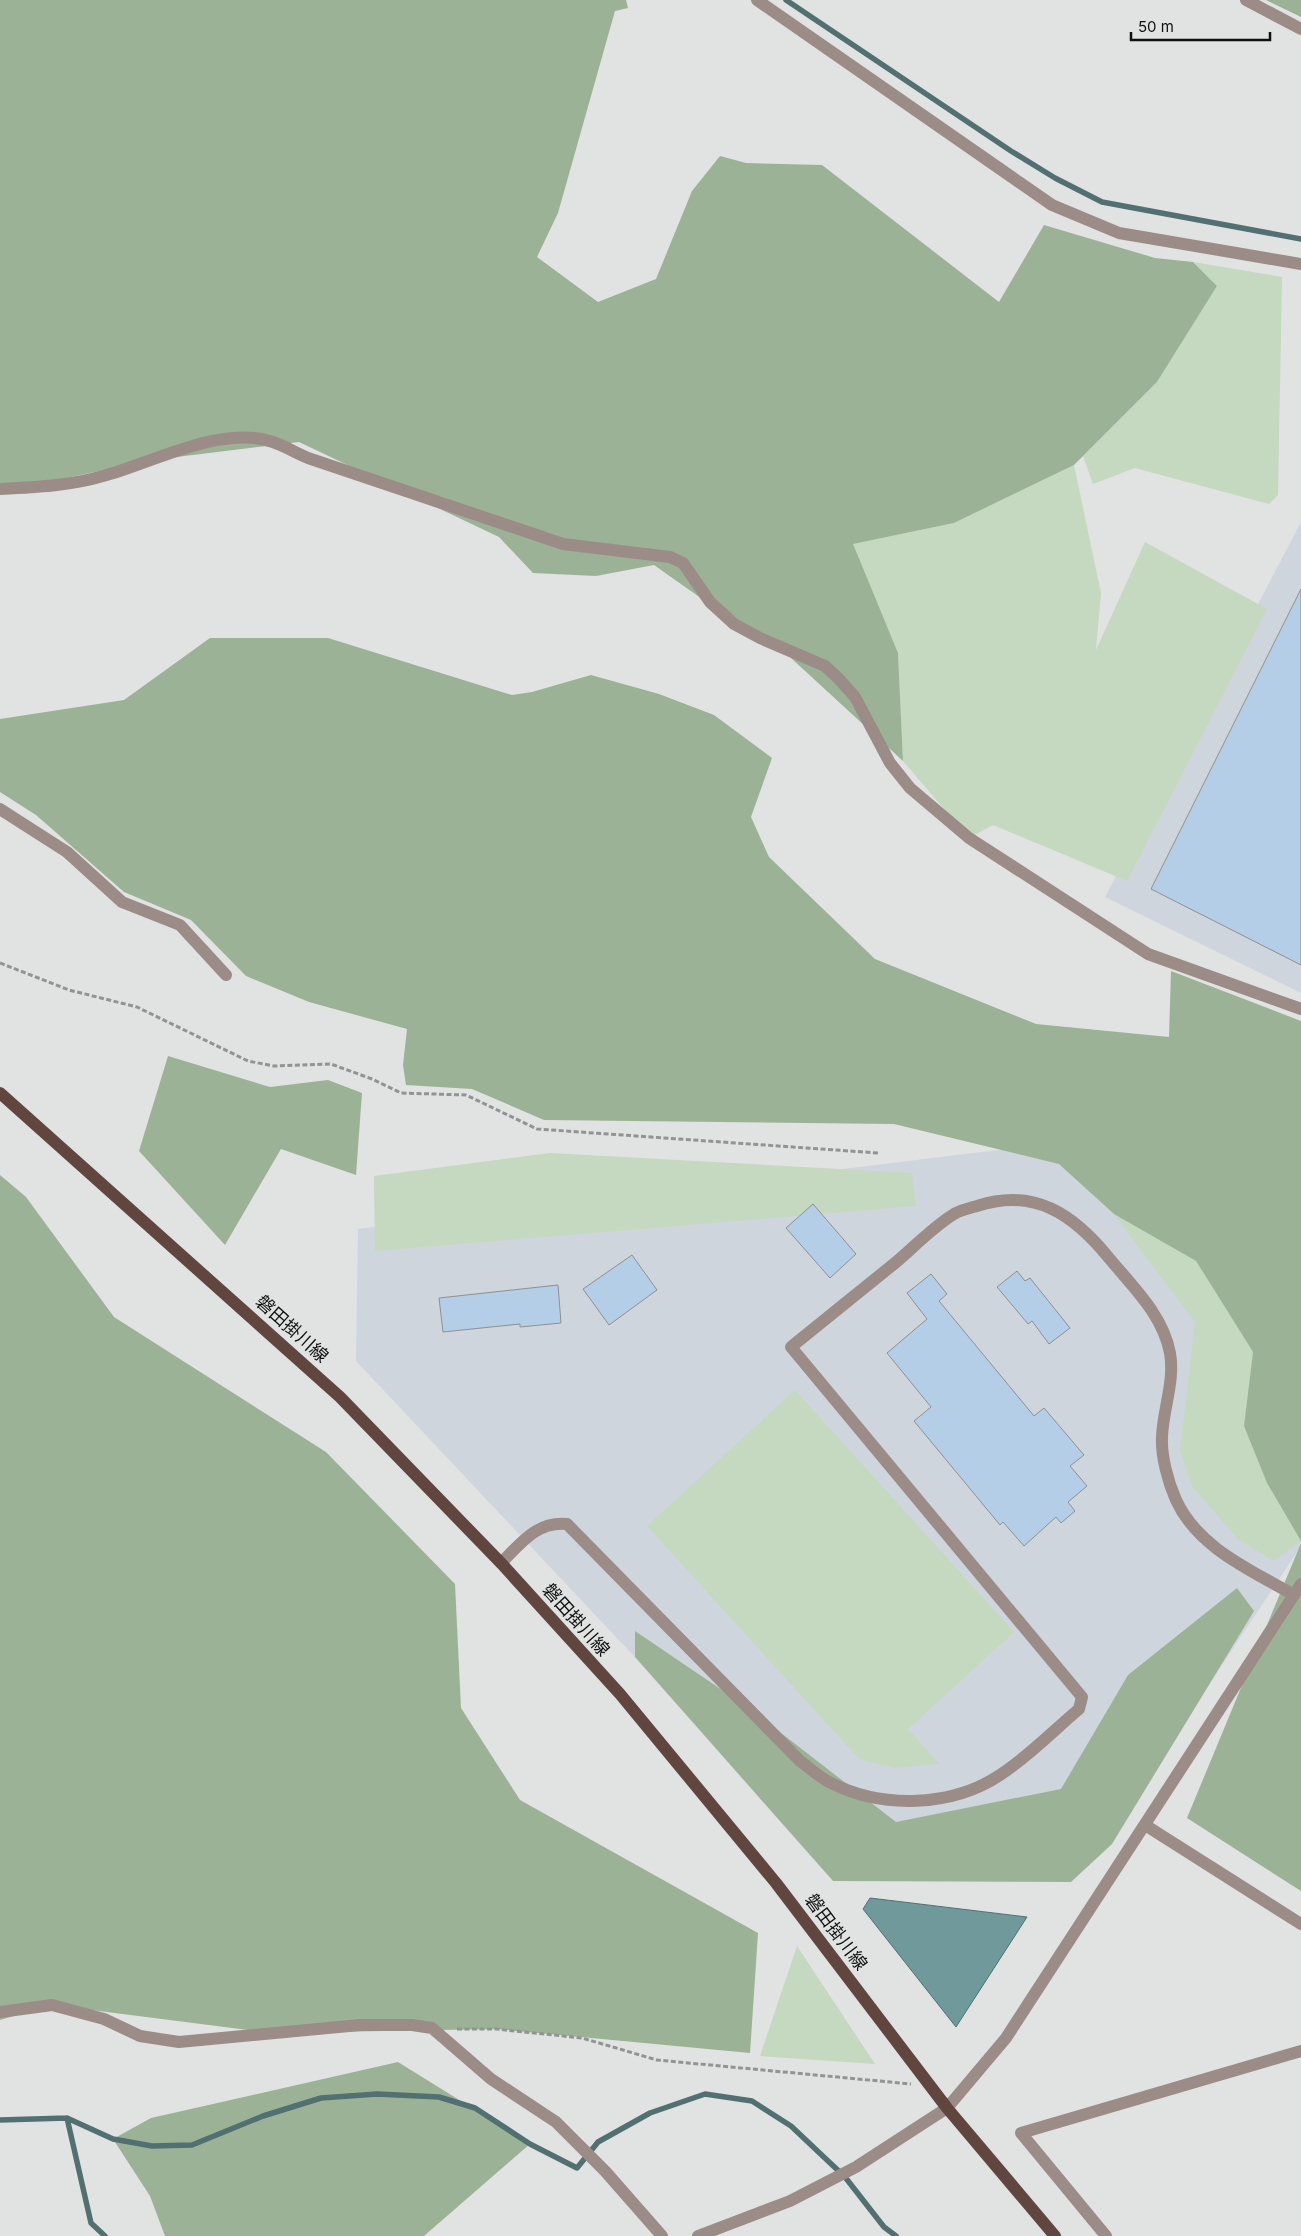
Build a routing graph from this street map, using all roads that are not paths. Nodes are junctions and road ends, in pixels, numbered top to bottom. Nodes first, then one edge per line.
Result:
1 (757, 0) edge
2 (1246, 0) edge
3 (1301, 29) edge
4 (1301, 264) edge
5 (0, 489) edge
6 (0, 809) edge
7 (226, 975) dead end
8 (1301, 1009) edge
9 (0, 1093) edge
10 (501, 1563) junction
11 (1301, 1584) edge
12 (1294, 1595) junction
13 (1145, 1825) junction
14 (1301, 1924) edge
15 (0, 2012) edge
16 (1301, 2051) edge
17 (947, 2108) junction
18 (662, 2236) edge
19 (698, 2236) edge
20 (1055, 2236) edge
21 (1106, 2236) edge

1 - 4 street
2 - 3 street
5 - 8 street
6 - 7 street
9 - 10 main road, 磐田掛川線
10 - 12 street
10 - 17 main road, 磐田掛川線
11 - 12 street
12 - 13 street
13 - 14 street
13 - 17 street
15 - 18 street
16 - 21 street
17 - 19 street
17 - 20 main road, 磐田掛川線

